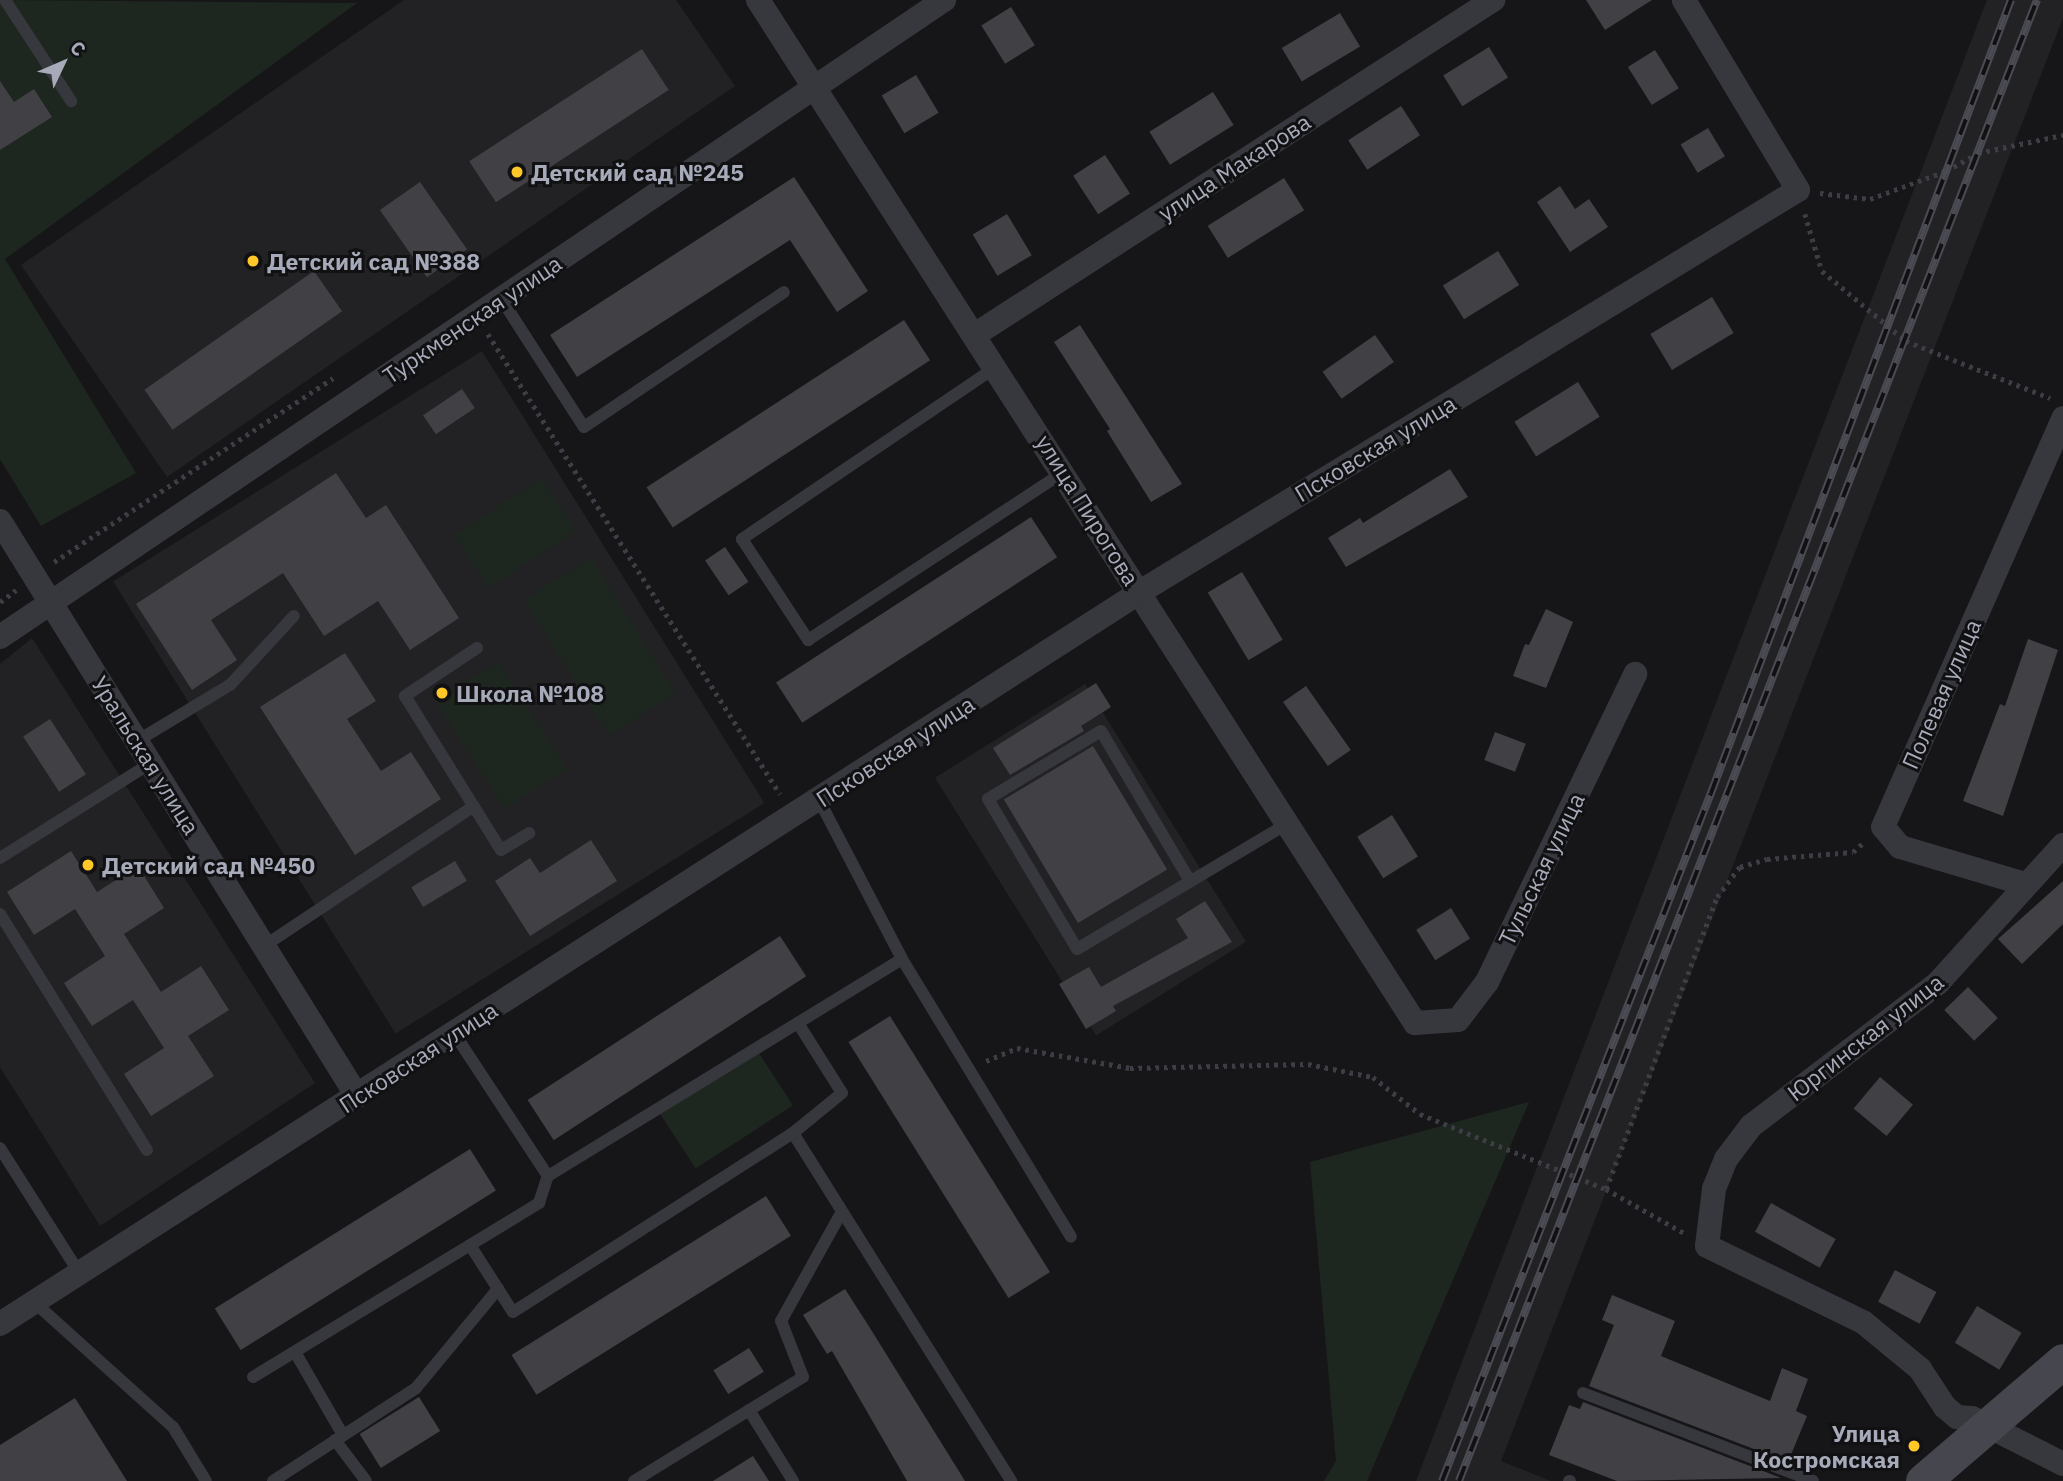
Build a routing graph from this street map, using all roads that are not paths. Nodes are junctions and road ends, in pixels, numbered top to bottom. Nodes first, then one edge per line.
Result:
1 (5, 0) edge
2 (758, 0) edge
3 (944, 0) edge
4 (1493, 0) edge
5 (1684, 0) edge
6 (812, 87) junction
7 (71, 101) dead end
8 (784, 292) dead end
9 (502, 300) junction
10 (976, 334) junction
11 (997, 366) junction
12 (2063, 418) edge
13 (1064, 472) junction
14 (0, 521) edge
15 (1140, 592) junction
16 (53, 603) junction
17 (294, 616) dead end
18 (0, 637) edge
19 (477, 648) dead end
20 (1635, 674) dead end
21 (137, 741) junction
22 (150, 763) junction
23 (819, 800) junction
24 (474, 806) junction
25 (1287, 824) junction
26 (529, 832) dead end
27 (2063, 845) edge
28 (0, 858) edge
29 (1190, 881) junction
30 (2025, 884) junction
31 (0, 914) edge
32 (264, 946) junction
33 (902, 959) junction
34 (798, 1023) junction
35 (1415, 1023) joint
36 (454, 1033) junction
37 (357, 1096) junction
38 (793, 1133) junction
39 (0, 1147) edge
40 (147, 1150) dead end
41 (548, 1176) junction
42 (841, 1213) junction
43 (1071, 1237) dead end
44 (470, 1245) junction
45 (80, 1275) junction
46 (498, 1289) junction
47 (34, 1302) junction
48 (0, 1324) edge
49 (295, 1352) junction
50 (2063, 1361) edge
51 (253, 1377) dead end
52 (1583, 1393) dead end
53 (749, 1410) junction
54 (1987, 1424) junction
55 (339, 1438) junction
56 (2063, 1464) edge
57 (206, 1481) edge
58 (273, 1481) edge
59 (366, 1481) edge
60 (634, 1481) edge
61 (793, 1481) edge
62 (1011, 1481) edge
63 (1813, 1481) edge
64 (1923, 1481) edge

1 - 7 lane
2 - 6 street, улица Пирогова
3 - 6 street, Туркменская улица
4 - 10 street, улица Макарова
5 - 15 street, Псковская улица
6 - 9 street, Туркменская улица
6 - 10 street, улица Пирогова
8 - 9 lane
9 - 16 street, Туркменская улица
10 - 11 street, улица Пирогова
11 - 13 street, улица Пирогова
11 - 13 lane
12 - 30 street, Полевая улица
13 - 15 street, улица Пирогова
14 - 16 street, Уральская улица
15 - 23 street, Псковская улица
15 - 25 street, улица Пирогова
16 - 18 street, Туркменская улица
16 - 21 street, Уральская улица
17 - 21 lane
19 - 24 lane
20 - 35 street, Тульская улица
21 - 22 street, Уральская улица
22 - 28 lane
22 - 32 street, Уральская улица
23 - 33 lane
23 - 36 street, Псковская улица
24 - 26 lane
24 - 32 lane
25 - 29 lane
25 - 35 street, улица Пирогова
27 - 30 street, Юргинская улица
29 - 29 lane
30 - 54 street, Юргинская улица
31 - 40 lane
32 - 37 street, Уральская улица
33 - 34 lane
33 - 43 lane
34 - 38 lane
34 - 41 lane
36 - 37 street, Псковская улица
36 - 41 lane
37 - 45 street, Псковская улица
38 - 42 lane
38 - 46 lane
39 - 45 lane
41 - 44 lane
42 - 53 lane
42 - 62 lane
44 - 46 lane
44 - 49 lane
45 - 47 street, Псковская улица
46 - 55 lane
47 - 48 street, Псковская улица
47 - 57 lane
49 - 51 lane
49 - 55 lane
50 - 54 street
52 - 63 lane
53 - 60 lane
53 - 61 lane
54 - 56 street
54 - 64 street
55 - 58 lane
55 - 59 lane

